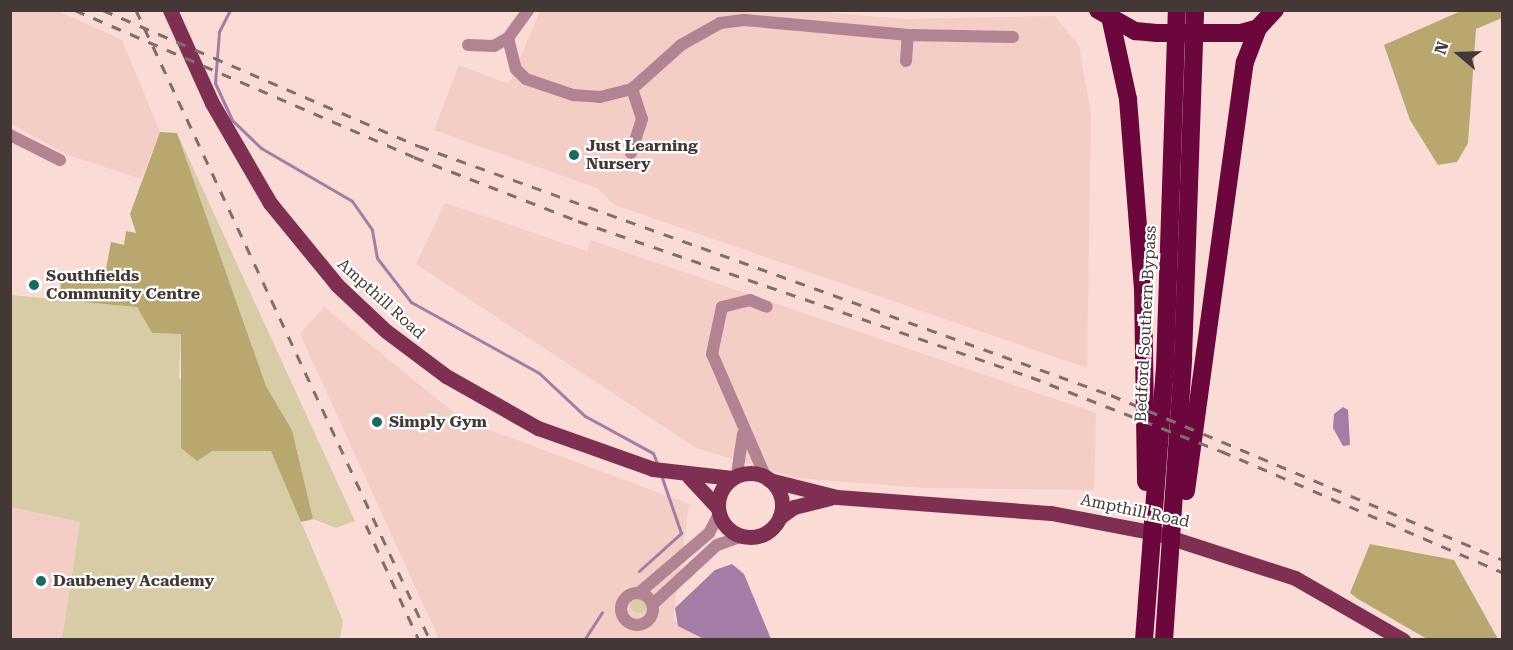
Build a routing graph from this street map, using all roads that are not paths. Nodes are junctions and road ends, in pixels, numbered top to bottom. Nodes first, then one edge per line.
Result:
1 (170, 10) edge
2 (528, 10) edge
3 (1177, 10) edge
4 (1195, 10) edge
5 (1275, 10) edge
6 (1105, 16) edge
7 (1258, 28) junction
8 (908, 35) junction
9 (1013, 37) dead end
10 (508, 38) junction
11 (468, 45) dead end
12 (906, 62) dead end
13 (632, 88) junction
14 (10, 135) edge
15 (631, 153) dead end
16 (60, 160) dead end
17 (767, 307) dead end
18 (743, 433) junction
19 (734, 476) junction
20 (689, 477) junction
21 (767, 479) junction
22 (837, 497) junction
23 (719, 511) junction
24 (780, 518) junction
25 (743, 536) junction
26 (640, 592) junction
27 (653, 604) junction
28 (1142, 639) edge
29 (1164, 639) edge
30 (1403, 639) edge

1 - 20 main road, Ampthill Road
2 - 10 street
3 - 28 highway, Bedford Southern Bypass
4 - 29 highway
5 - 7 highway
6 - 7 highway
6 - 28 highway
7 - 29 highway
8 - 9 street
8 - 12 street
8 - 13 street
10 - 11 street
10 - 13 street
13 - 15 street
14 - 16 street
17 - 18 street
18 - 19 street
18 - 21 street
19 - 20 main road, Ampthill Road
19 - 21 main road
19 - 23 main road
20 - 23 main road
21 - 22 main road, Ampthill Road
21 - 24 main road
22 - 24 main road, Ampthill Road
22 - 30 main road, Ampthill Road
23 - 25 main road
23 - 26 street
24 - 25 main road
25 - 27 street
26 - 27 street
26 - 27 street

